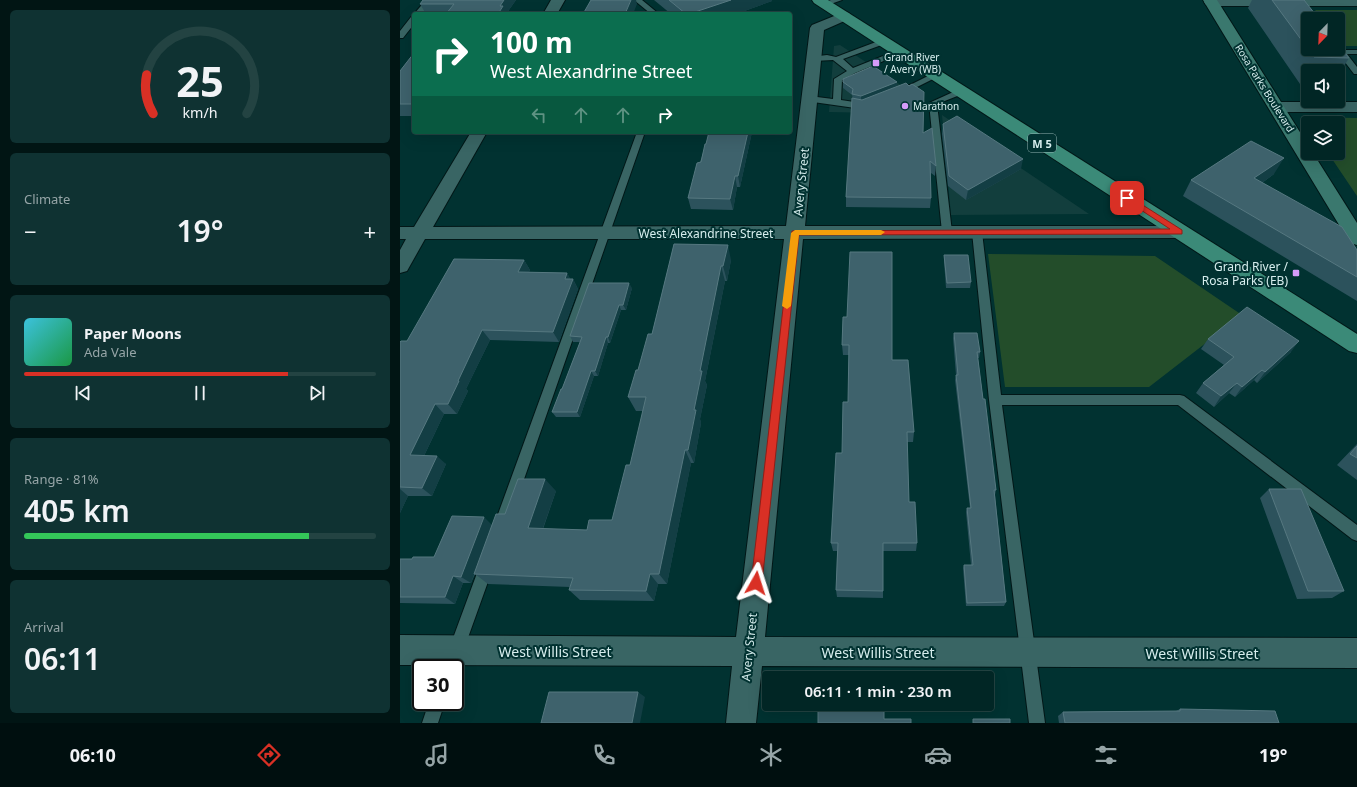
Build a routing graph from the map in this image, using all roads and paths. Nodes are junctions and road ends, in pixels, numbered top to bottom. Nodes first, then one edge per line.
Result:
1 (430, 0) edge
2 (558, 0) edge
3 (638, 0) edge
4 (828, 1) edge
5 (1210, 1) edge
6 (1357, 2) edge
7 (1302, 4) edge
8 (420, 12) edge
9 (551, 12) edge
10 (653, 12) edge
11 (844, 16) junction
12 (412, 21) edge
13 (400, 36) edge
14 (884, 41) junction
15 (1345, 51) edge
16 (901, 52) junction
17 (1357, 52) edge
18 (1344, 56) edge
19 (814, 59) junction
20 (837, 59) junction
21 (1357, 72) edge
22 (868, 74) edge
23 (854, 75) junction
24 (937, 75) junction
25 (962, 91) junction
26 (894, 93) edge
27 (809, 99) junction
28 (875, 101) edge
29 (837, 102) junction
30 (1277, 107) junction
31 (1357, 107) edge
32 (479, 134) edge
33 (640, 134) edge
34 (947, 232) junction
35 (977, 232) junction
36 (1179, 232) junction
37 (605, 233) junction
38 (795, 233) junction
39 (400, 234) edge
40 (419, 234) junction
41 (1356, 236) edge
42 (400, 266) edge
43 (1357, 345) edge
44 (995, 400) junction
45 (1357, 534) edge
46 (497, 536) edge
47 (491, 551) edge
48 (400, 650) edge
49 (749, 651) junction
50 (1028, 653) junction
51 (1357, 653) edge
52 (453, 659) edge
53 (435, 711) edge
54 (430, 723) edge
55 (741, 723) edge
56 (1037, 723) edge

1 - 8 lane
2 - 9 street
3 - 10 lane
4 - 11 main road, M 5
5 - 7 street
5 - 30 street, Rosa Parks Boulevard
6 - 7 street
11 - 14 main road, M 5
11 - 19 street, Avery Street
12 - 13 lane
14 - 16 main road, M 5
14 - 20 lane
15 - 17 lane
16 - 23 lane
16 - 24 main road, M 5
18 - 21 lane
19 - 20 lane
19 - 27 street, Avery Street
20 - 23 lane
22 - 23 lane
23 - 29 lane
24 - 25 main road, M 5
24 - 26 lane
25 - 34 lane
25 - 36 main road, M 5
27 - 29 lane
27 - 38 street, Avery Street
28 - 29 lane
30 - 31 street
30 - 41 street, Rosa Parks Boulevard
32 - 40 street
33 - 37 lane
34 - 35 street, West Alexandrine Street
34 - 38 street, West Alexandrine Street
35 - 36 street, West Alexandrine Street
35 - 44 lane
36 - 43 main road, M 5
37 - 38 street, West Alexandrine Street
37 - 40 street, West Alexandrine Street
37 - 46 lane
38 - 49 street, Avery Street
39 - 40 street, West Alexandrine Street
40 - 42 street
44 - 45 lane
44 - 50 lane
47 - 52 lane
48 - 52 street, West Willis Street
49 - 50 street, West Willis Street
49 - 52 street, West Willis Street
49 - 55 street, Avery Street
50 - 51 street, West Willis Street
50 - 56 lane
53 - 54 lane

